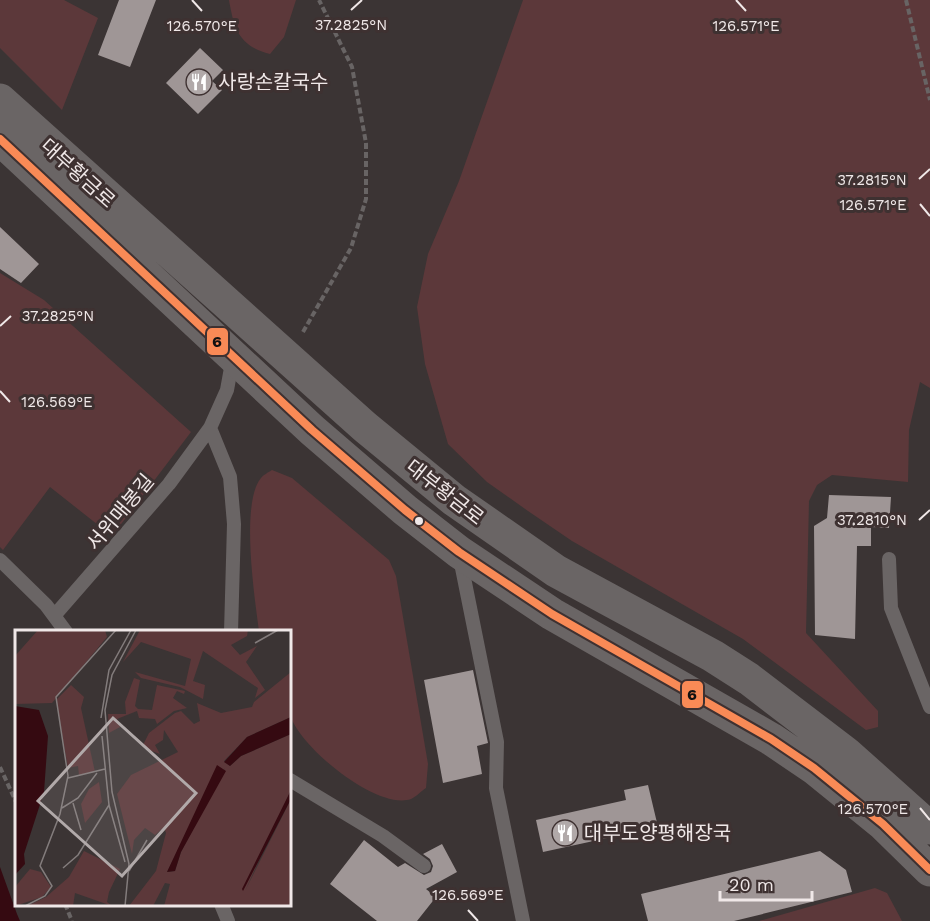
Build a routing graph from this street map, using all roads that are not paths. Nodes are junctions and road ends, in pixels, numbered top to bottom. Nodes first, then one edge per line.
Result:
1 (0, 100) edge
2 (0, 139) edge
3 (233, 355) junction
4 (210, 428) junction
5 (459, 552) junction
6 (889, 559) dead end
7 (0, 560) edge
8 (54, 616) junction
9 (64, 630) edge
10 (231, 630) edge
11 (930, 707) edge
12 (291, 781) edge
13 (930, 828) edge
14 (424, 866) dead end
15 (930, 870) edge
16 (222, 906) edge
17 (228, 921) edge
18 (523, 921) edge

1 - 13 main road, 대부황금로
2 - 3 main road, 대부황금로
3 - 4 lane, 서위매봉길
3 - 5 main road, 대부황금로
4 - 8 lane, 서위매봉길
4 - 10 lane
5 - 15 main road, 대부황금로
5 - 18 lane, 대부황금로
6 - 11 lane
7 - 8 lane
8 - 9 lane
12 - 14 lane
16 - 17 lane

